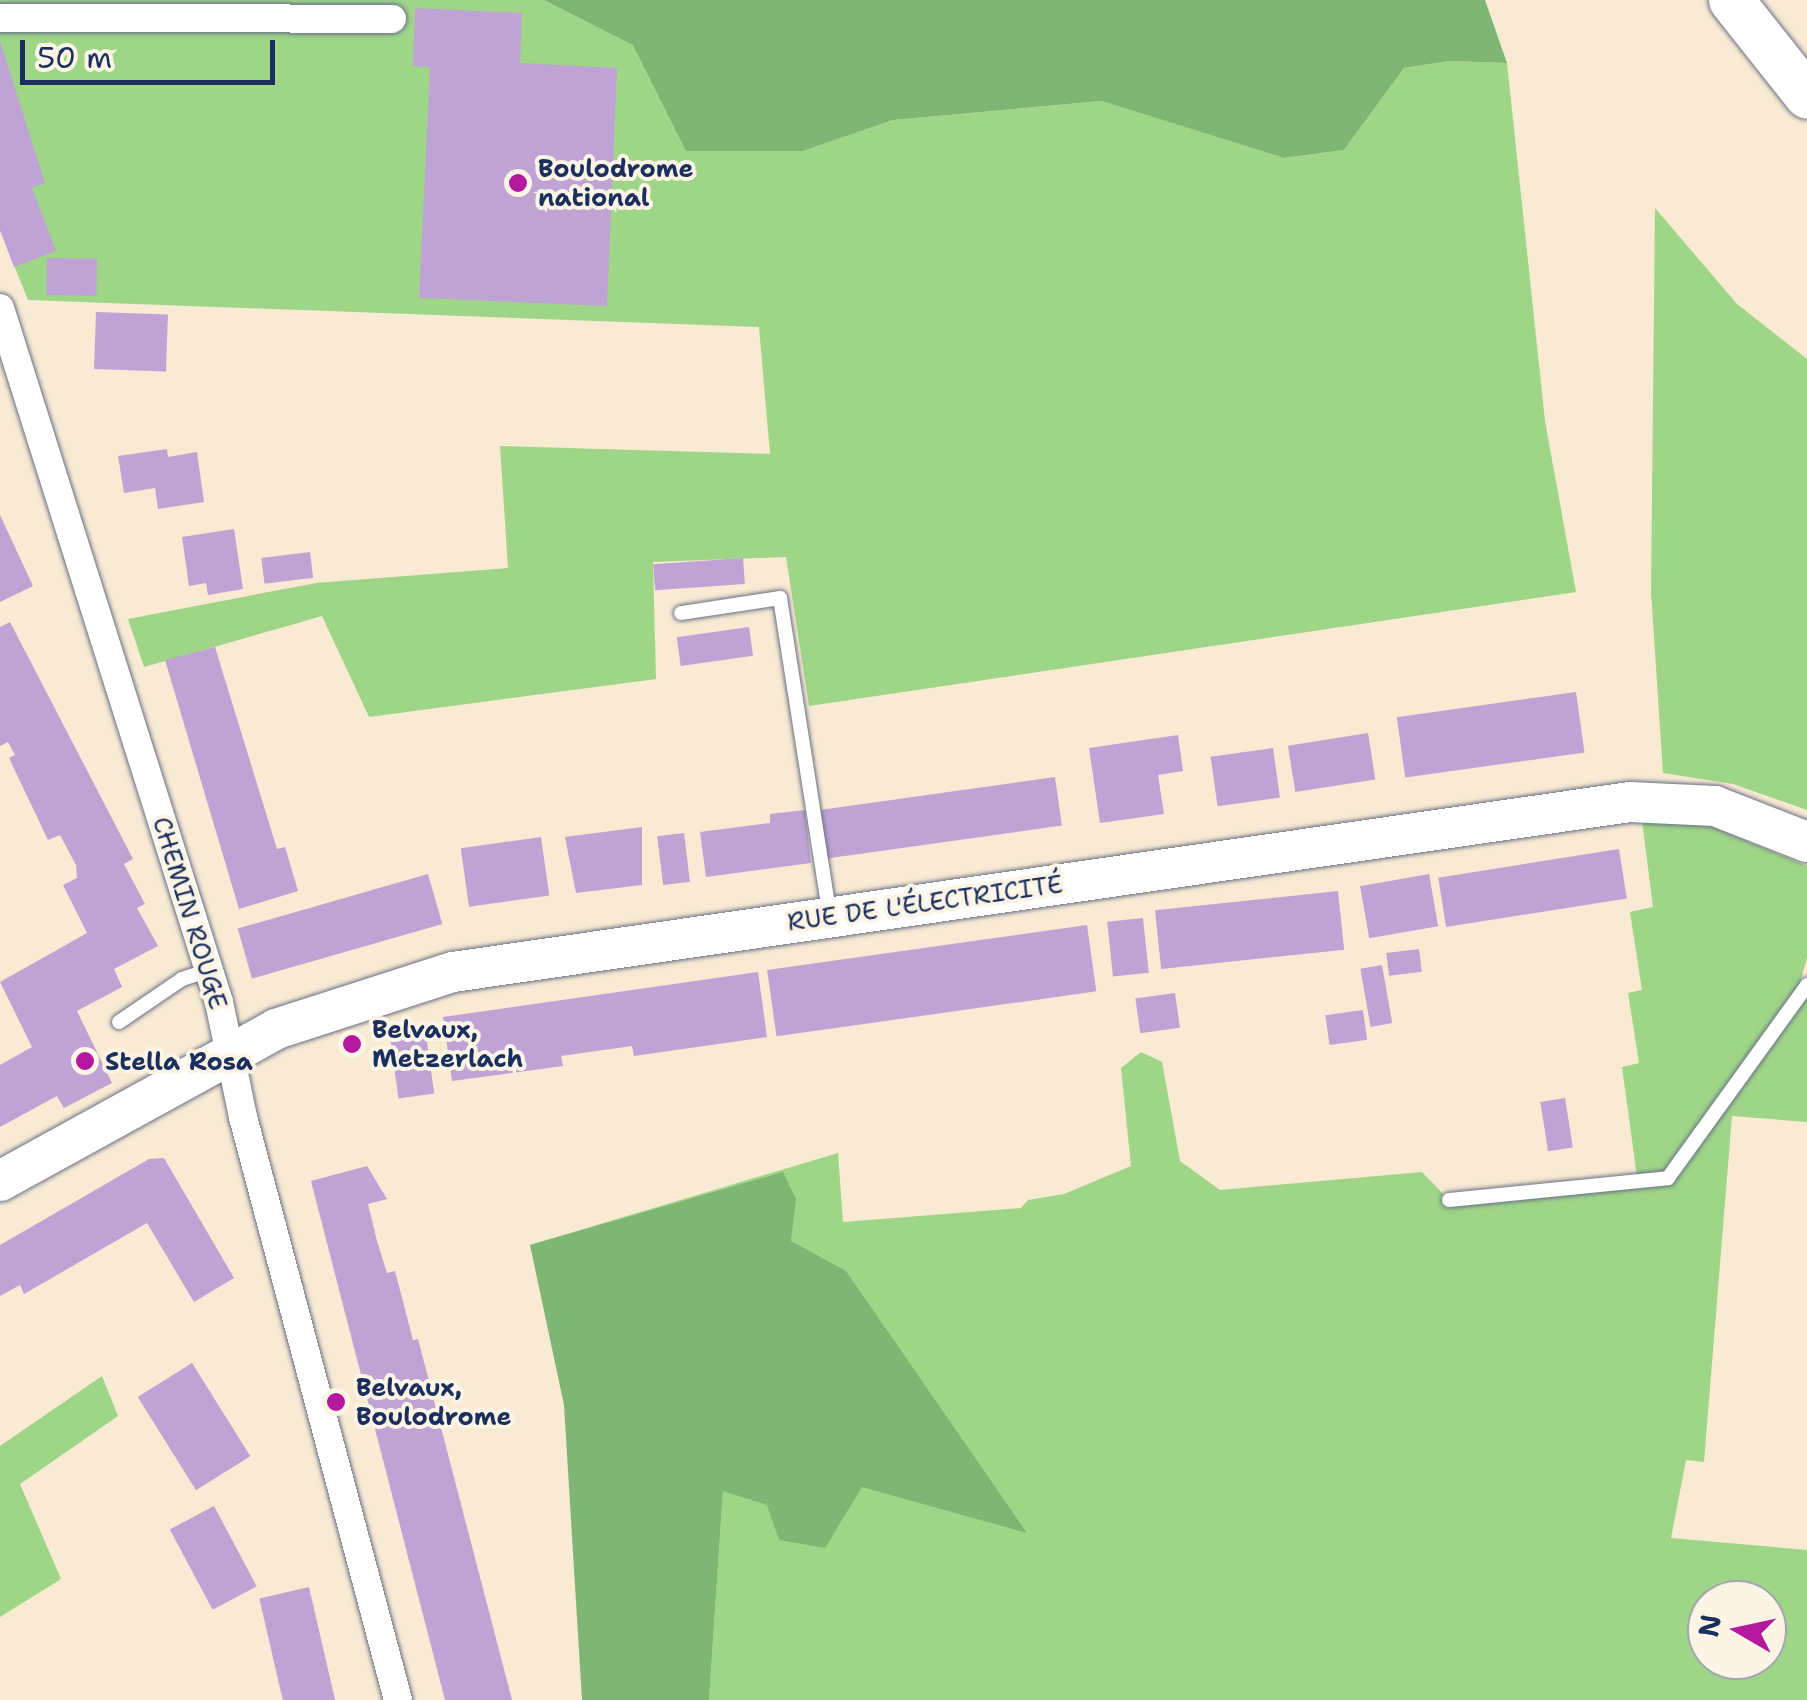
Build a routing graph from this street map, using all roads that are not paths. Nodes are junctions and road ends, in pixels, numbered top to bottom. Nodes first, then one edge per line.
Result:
1 (1732, 0) edge
2 (0, 18) edge
3 (392, 19) dead end
4 (1807, 96) edge
5 (0, 308) edge
6 (681, 612) dead end
7 (1807, 842) edge
8 (830, 917) junction
9 (209, 970) junction
10 (1807, 985) edge
11 (119, 1022) dead end
12 (231, 1050) junction
13 (0, 1181) edge
14 (1449, 1200) dead end
15 (398, 1700) edge

1 - 4 highway
2 - 3 street
5 - 9 street, CHEMIN ROUGE
6 - 8 lane
7 - 8 main road, RUE DE L'ÉLECTRICITÉ
8 - 12 main road, RUE DE L'ÉLECTRICITÉ
9 - 11 lane
9 - 12 street, CHEMIN ROUGE
10 - 14 lane
12 - 13 main road, RUE DE L'ÉLECTRICITÉ
12 - 15 street, CHEMIN ROUGE

